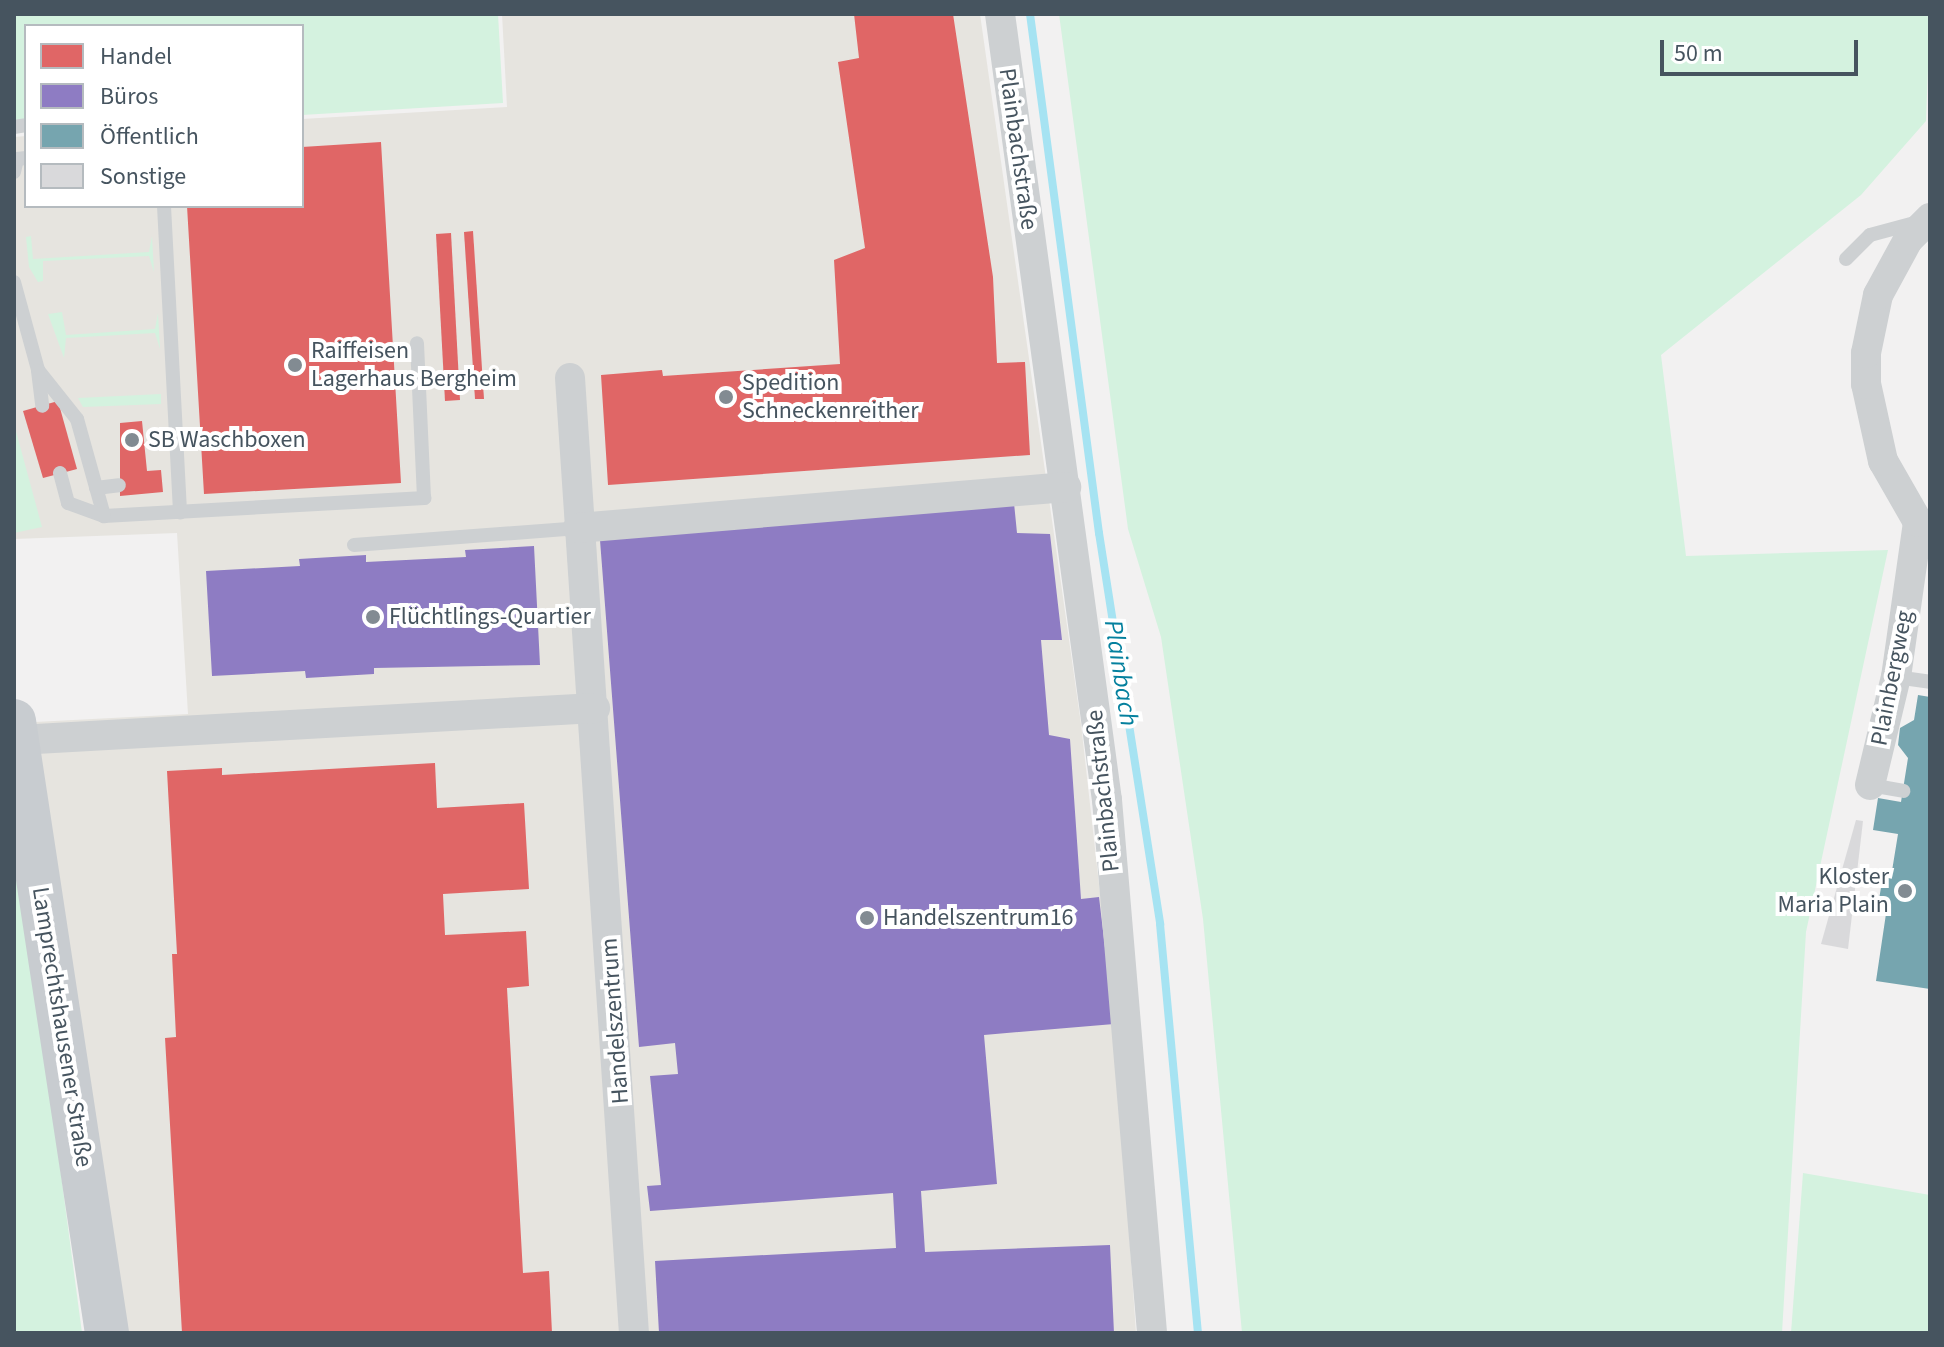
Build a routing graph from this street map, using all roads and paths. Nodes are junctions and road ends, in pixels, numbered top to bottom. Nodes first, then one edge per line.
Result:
1 (1000, 14) edge
2 (24, 158) edge
3 (14, 172) edge
4 (164, 208) edge
5 (1929, 218) edge
6 (1846, 259) dead end
7 (14, 282) edge
8 (417, 343) dead end
9 (38, 370) junction
10 (570, 378) dead end
11 (42, 406) dead end
12 (60, 473) dead end
13 (119, 485) dead end
14 (1066, 487) junction
15 (96, 488) junction
16 (180, 513) junction
17 (104, 516) junction
18 (578, 528) junction
19 (1924, 530) edge
20 (354, 545) dead end
21 (1896, 677) junction
22 (1930, 682) edge
23 (595, 708) junction
24 (16, 730) edge
25 (1870, 785) joint
26 (1903, 791) dead end
27 (107, 1333) edge
28 (634, 1333) edge
29 (1152, 1333) edge

1 - 14 street, Plainbachstraße
2 - 3 lane
4 - 16 lane
5 - 6 lane
5 - 19 street, Plainbergweg
7 - 9 lane
8 - 16 lane
9 - 11 lane
9 - 15 lane
10 - 18 street, Handelszentrum
12 - 17 lane
13 - 15 lane
14 - 18 street
14 - 29 street, Plainbachstraße
15 - 17 lane
16 - 17 lane
18 - 20 lane
18 - 23 street, Handelszentrum
19 - 21 street, Plainbergweg
21 - 22 lane
21 - 25 street, Plainbergweg
23 - 24 street
23 - 28 street, Handelszentrum
24 - 27 main road, Lamprechtshausener Straße
25 - 26 lane

